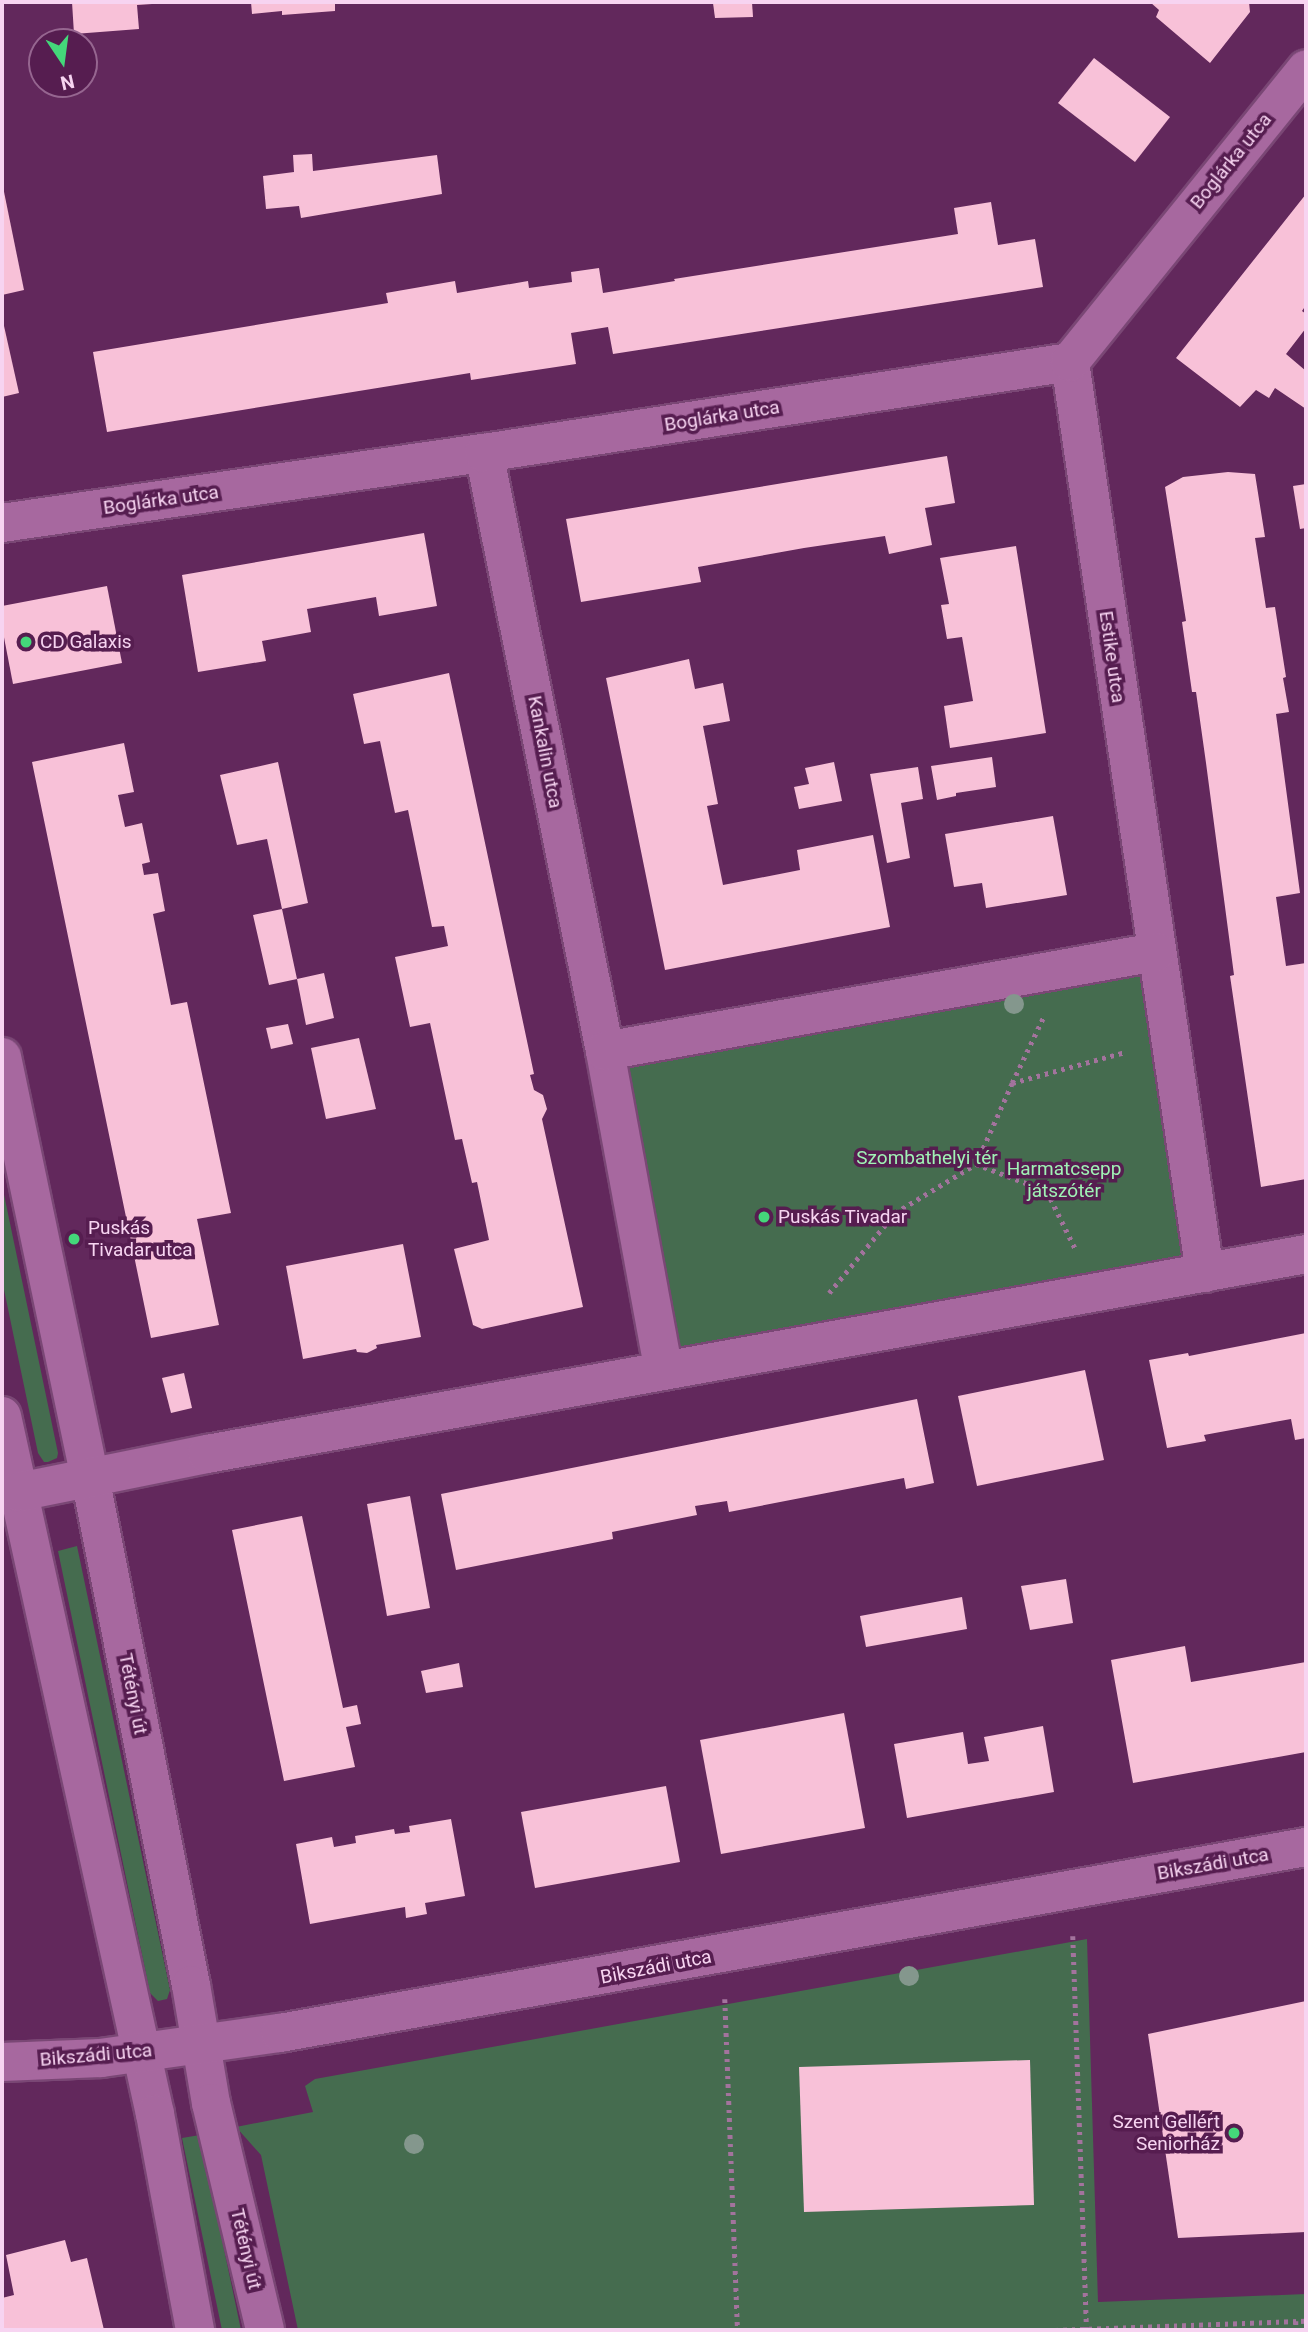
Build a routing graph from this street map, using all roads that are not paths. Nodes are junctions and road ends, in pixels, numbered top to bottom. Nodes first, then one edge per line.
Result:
1 (1306, 69) edge
2 (1070, 362) junction
3 (484, 453) junction
4 (2, 523) edge
5 (1156, 952) junction
6 (605, 1051) junction
7 (2, 1057) edge
8 (1306, 1254) edge
9 (1205, 1273) junction
10 (664, 1371) junction
11 (2, 1416) edge
12 (90, 1477) junction
13 (18, 1492) junction
14 (1306, 1847) edge
15 (201, 2045) junction
16 (142, 2052) junction
17 (2, 2062) edge
18 (195, 2330) edge
19 (265, 2330) edge

1 - 2 street, Boglárka utca
2 - 3 street, Boglárka utca
2 - 5 street, Estike utca
3 - 4 street, Boglárka utca
3 - 6 street, Kankalin utca
5 - 6 street
5 - 9 street
6 - 10 street
7 - 12 street, Tétényi út
8 - 9 street
9 - 10 street
10 - 12 street
11 - 13 street
12 - 13 street
12 - 15 street, Tétényi út
13 - 16 street
14 - 15 street, Bikszádi utca
15 - 16 street, Bikszádi utca
15 - 19 street, Tétényi út
16 - 17 street, Bikszádi utca
16 - 18 street

